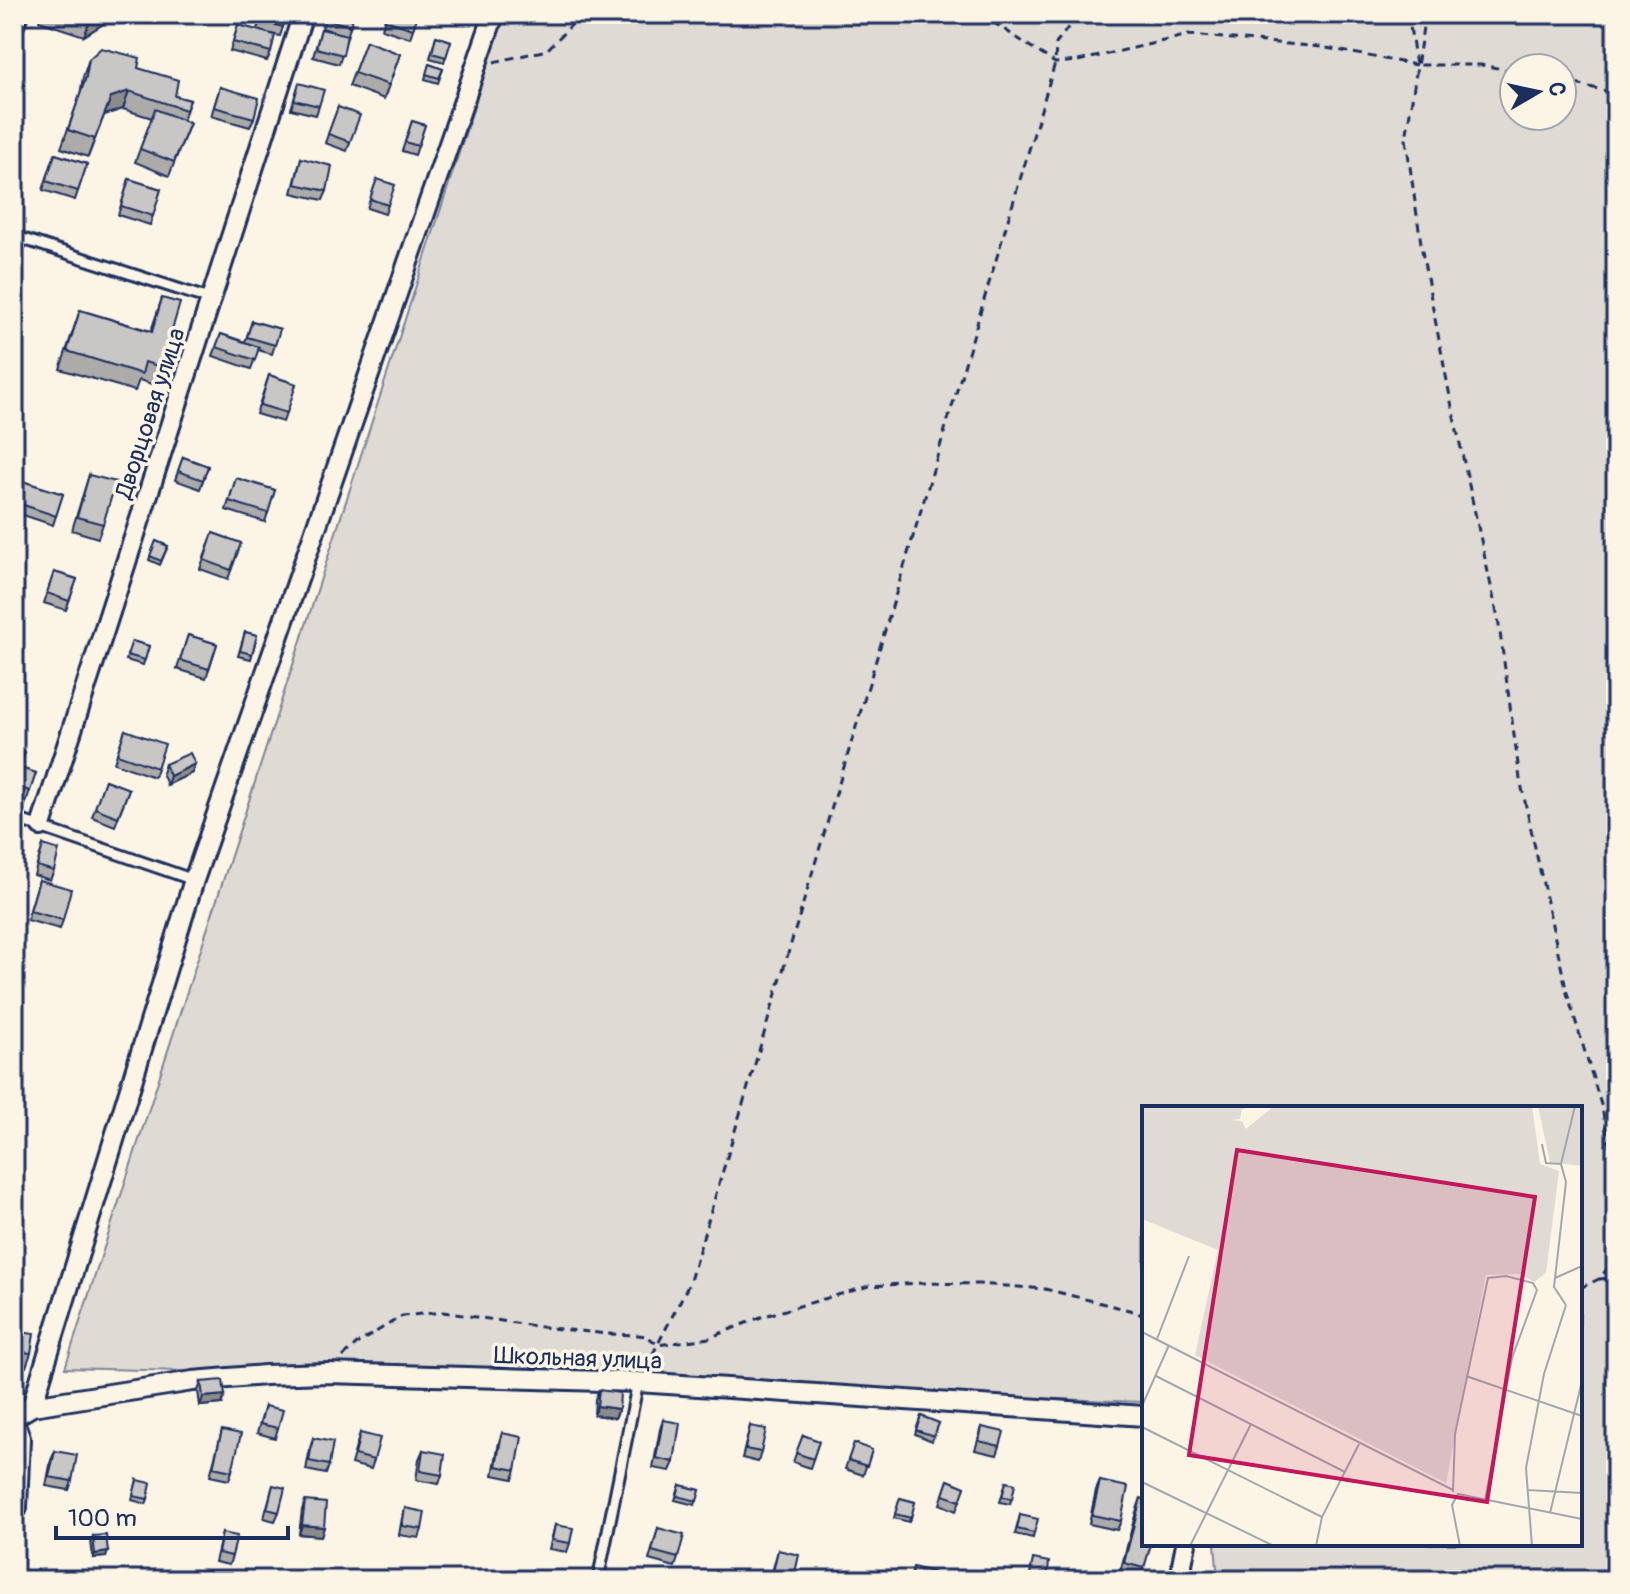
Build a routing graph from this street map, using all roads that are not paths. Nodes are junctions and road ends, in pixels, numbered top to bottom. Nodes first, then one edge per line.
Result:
1 (18, 14) edge
2 (303, 14) edge
3 (494, 14) edge
4 (14, 25) edge
5 (14, 236) edge
6 (212, 300) junction
7 (14, 818) edge
8 (41, 826) junction
9 (194, 880) junction
10 (638, 1382) junction
11 (32, 1406) junction
12 (1142, 1416) edge
13 (14, 1417) edge
14 (14, 1430) edge
15 (14, 1507) edge
16 (1186, 1546) edge
17 (598, 1580) edge
18 (1183, 1580) edge

1 - 4 street
2 - 6 street, Дворцовая улица
3 - 9 street
5 - 6 lane
6 - 8 street, Дворцовая улица
7 - 8 lane
8 - 9 lane
9 - 11 street
10 - 11 street, Школьная улица
10 - 12 street, Школьная улица
10 - 17 lane
11 - 13 street, Школьная улица
14 - 15 main road
16 - 18 street

